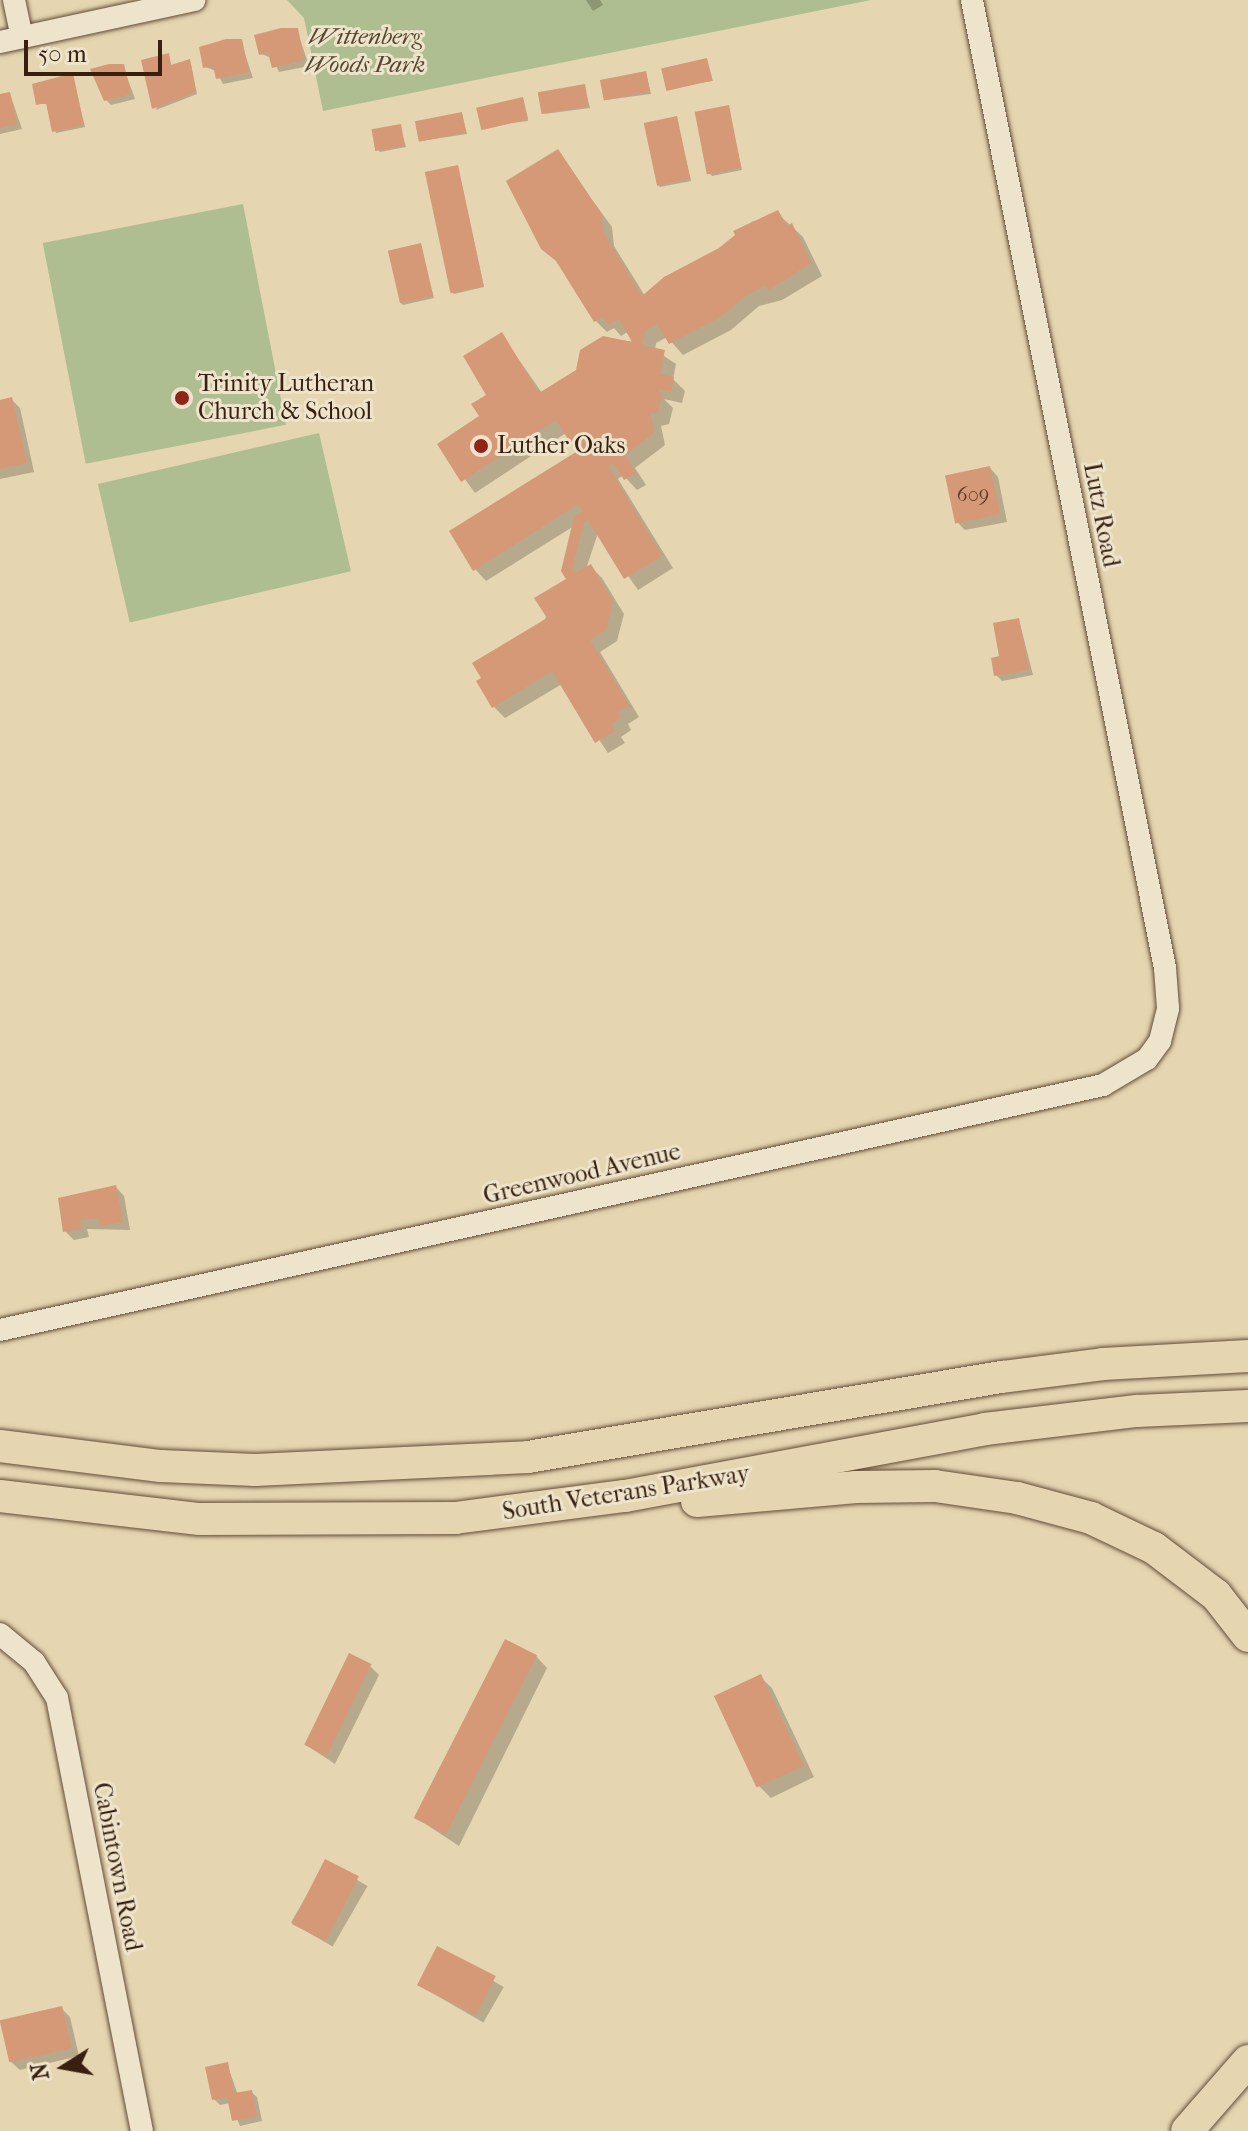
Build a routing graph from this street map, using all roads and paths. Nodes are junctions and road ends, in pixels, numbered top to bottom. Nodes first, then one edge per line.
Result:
1 (14, 0) edge
2 (195, 0) edge
3 (972, 0) edge
4 (11, 40) edge
5 (1160, 1041) joint
6 (0, 1330) edge
7 (1246, 1356) edge
8 (1248, 1406) edge
9 (0, 1446) edge
10 (0, 1496) edge
11 (534, 1511) junction
12 (0, 1634) edge
13 (1248, 1636) edge
14 (1248, 2061) edge
15 (142, 2131) edge
16 (1187, 2131) edge

1 - 4 street
2 - 4 street
3 - 5 street, Lutz Road
5 - 6 street, Greenwood Avenue
7 - 9 highway, South Veterans Parkway
8 - 11 highway, South Veterans Parkway
10 - 11 highway, South Veterans Parkway
11 - 13 highway
12 - 15 street, Cabintown Road
14 - 16 highway

